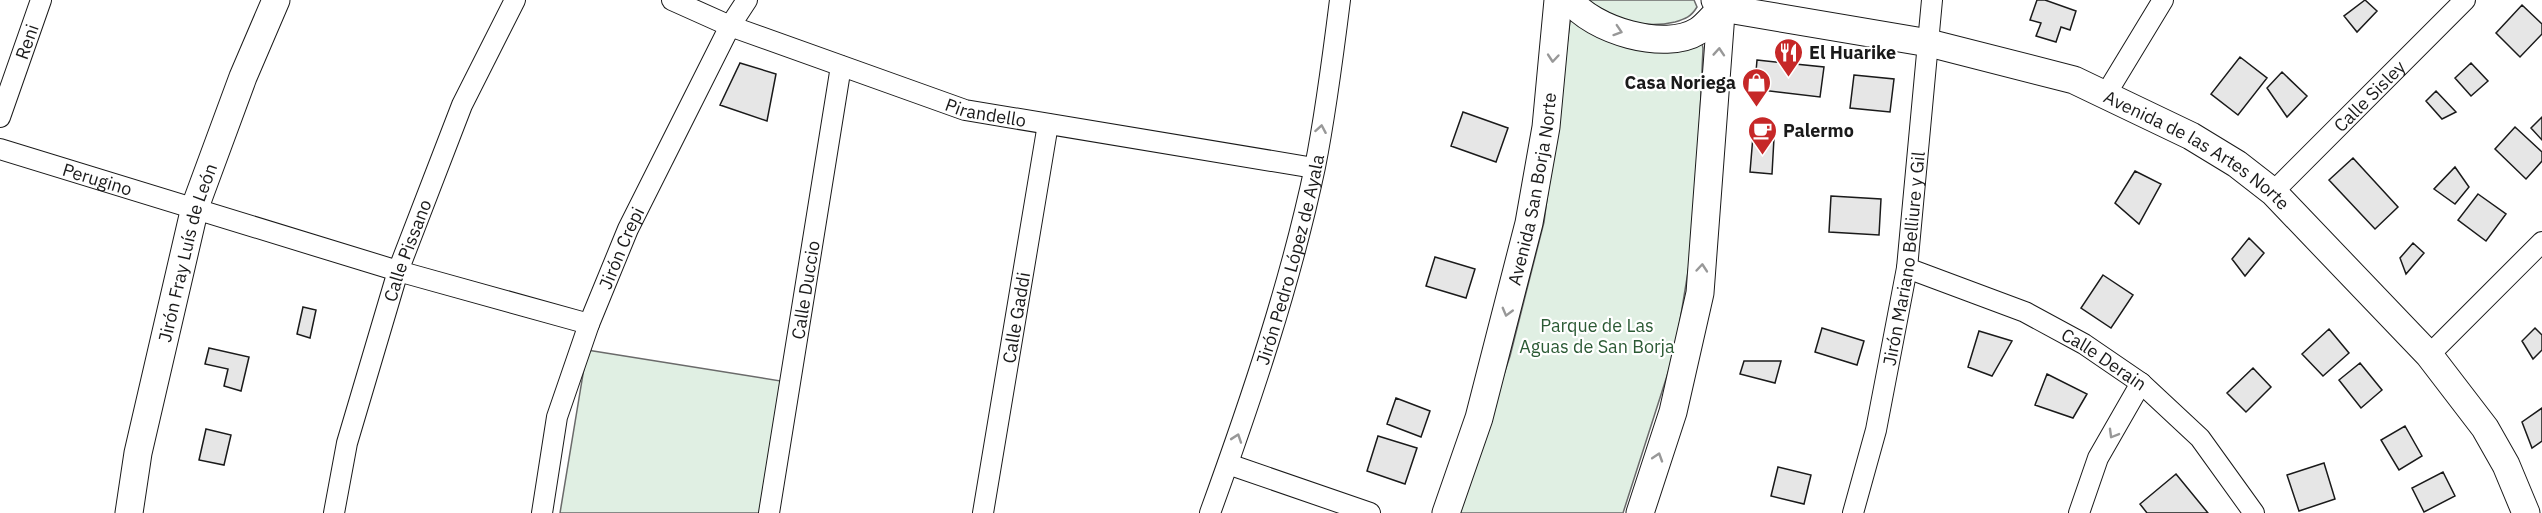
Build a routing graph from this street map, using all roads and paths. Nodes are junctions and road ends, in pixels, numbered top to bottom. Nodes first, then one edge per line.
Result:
1 (41, 0) edge
2 (276, 0) edge
3 (515, 0) edge
4 (672, 0) edge
5 (747, 0) edge
6 (1340, 0) edge
7 (1558, 0) edge
8 (1570, 0) edge
9 (1932, 0) edge
10 (2163, 0) edge
11 (2465, 0) edge
12 (1720, 3) edge
13 (730, 26) junction
14 (1929, 43) junction
15 (841, 66) junction
16 (2106, 94) junction
17 (0, 117) edge
18 (1048, 124) junction
19 (0, 149) edge
20 (1314, 168) junction
21 (2273, 192) junction
22 (195, 207) junction
23 (2542, 242) edge
24 (1907, 267) junction
25 (398, 271) junction
26 (588, 324) junction
27 (2429, 355) junction
28 (2141, 383) junction
29 (1228, 464) junction
30 (129, 513) edge
31 (334, 513) edge
32 (542, 513) edge
33 (769, 513) edge
34 (983, 513) edge
35 (1210, 513) edge
36 (1370, 513) edge
37 (1446, 513) edge
38 (1640, 513) edge
39 (1853, 513) edge
40 (2079, 513) edge
41 (2254, 513) edge
42 (2526, 513) edge

1 - 17 street, Reni
2 - 22 street, Jirón Fray Luís de León
3 - 25 street, Calle Pissano
4 - 13 street, Pirandello
5 - 13 street, Jirón Crepi
20 -> 6 street, Jirón Pedro López de Ayala
7 -> 37 street, Avenida San Borja Norte
8 -> 12 street
9 - 14 street, Jirón Mariano Belliure y Gil
10 - 16 street
11 - 21 street, Calle Sisley
12 - 14 street, Avenida de las Artes Norte
38 -> 12 street
13 - 15 street, Pirandello
13 - 26 street, Jirón Crepi
14 - 16 street, Avenida de las Artes Norte
14 - 24 street, Jirón Mariano Belliure y Gil
15 - 18 street, Pirandello
15 - 33 street, Calle Duccio
16 - 21 street, Avenida de las Artes Norte
18 - 20 street, Pirandello
18 - 34 street, Calle Gaddi
19 - 22 street, Perugino
29 -> 20 street, Jirón Pedro López de Ayala
21 - 27 street, Avenida de las Artes Norte
22 - 25 street, Perugino
22 - 30 street, Jirón Fray Luís de León
23 - 27 street
24 - 28 street, Calle Derain
24 - 39 street, Jirón Mariano Belliure y Gil
25 - 26 street, Perugino
25 - 31 street, Calle Pissano
26 - 32 street, Jirón Crepi
27 - 42 street, Avenida de las Artes Norte
28 -> 40 street
28 - 41 street, Calle Derain
29 - 35 street, Jirón Pedro López de Ayala
29 - 36 street

